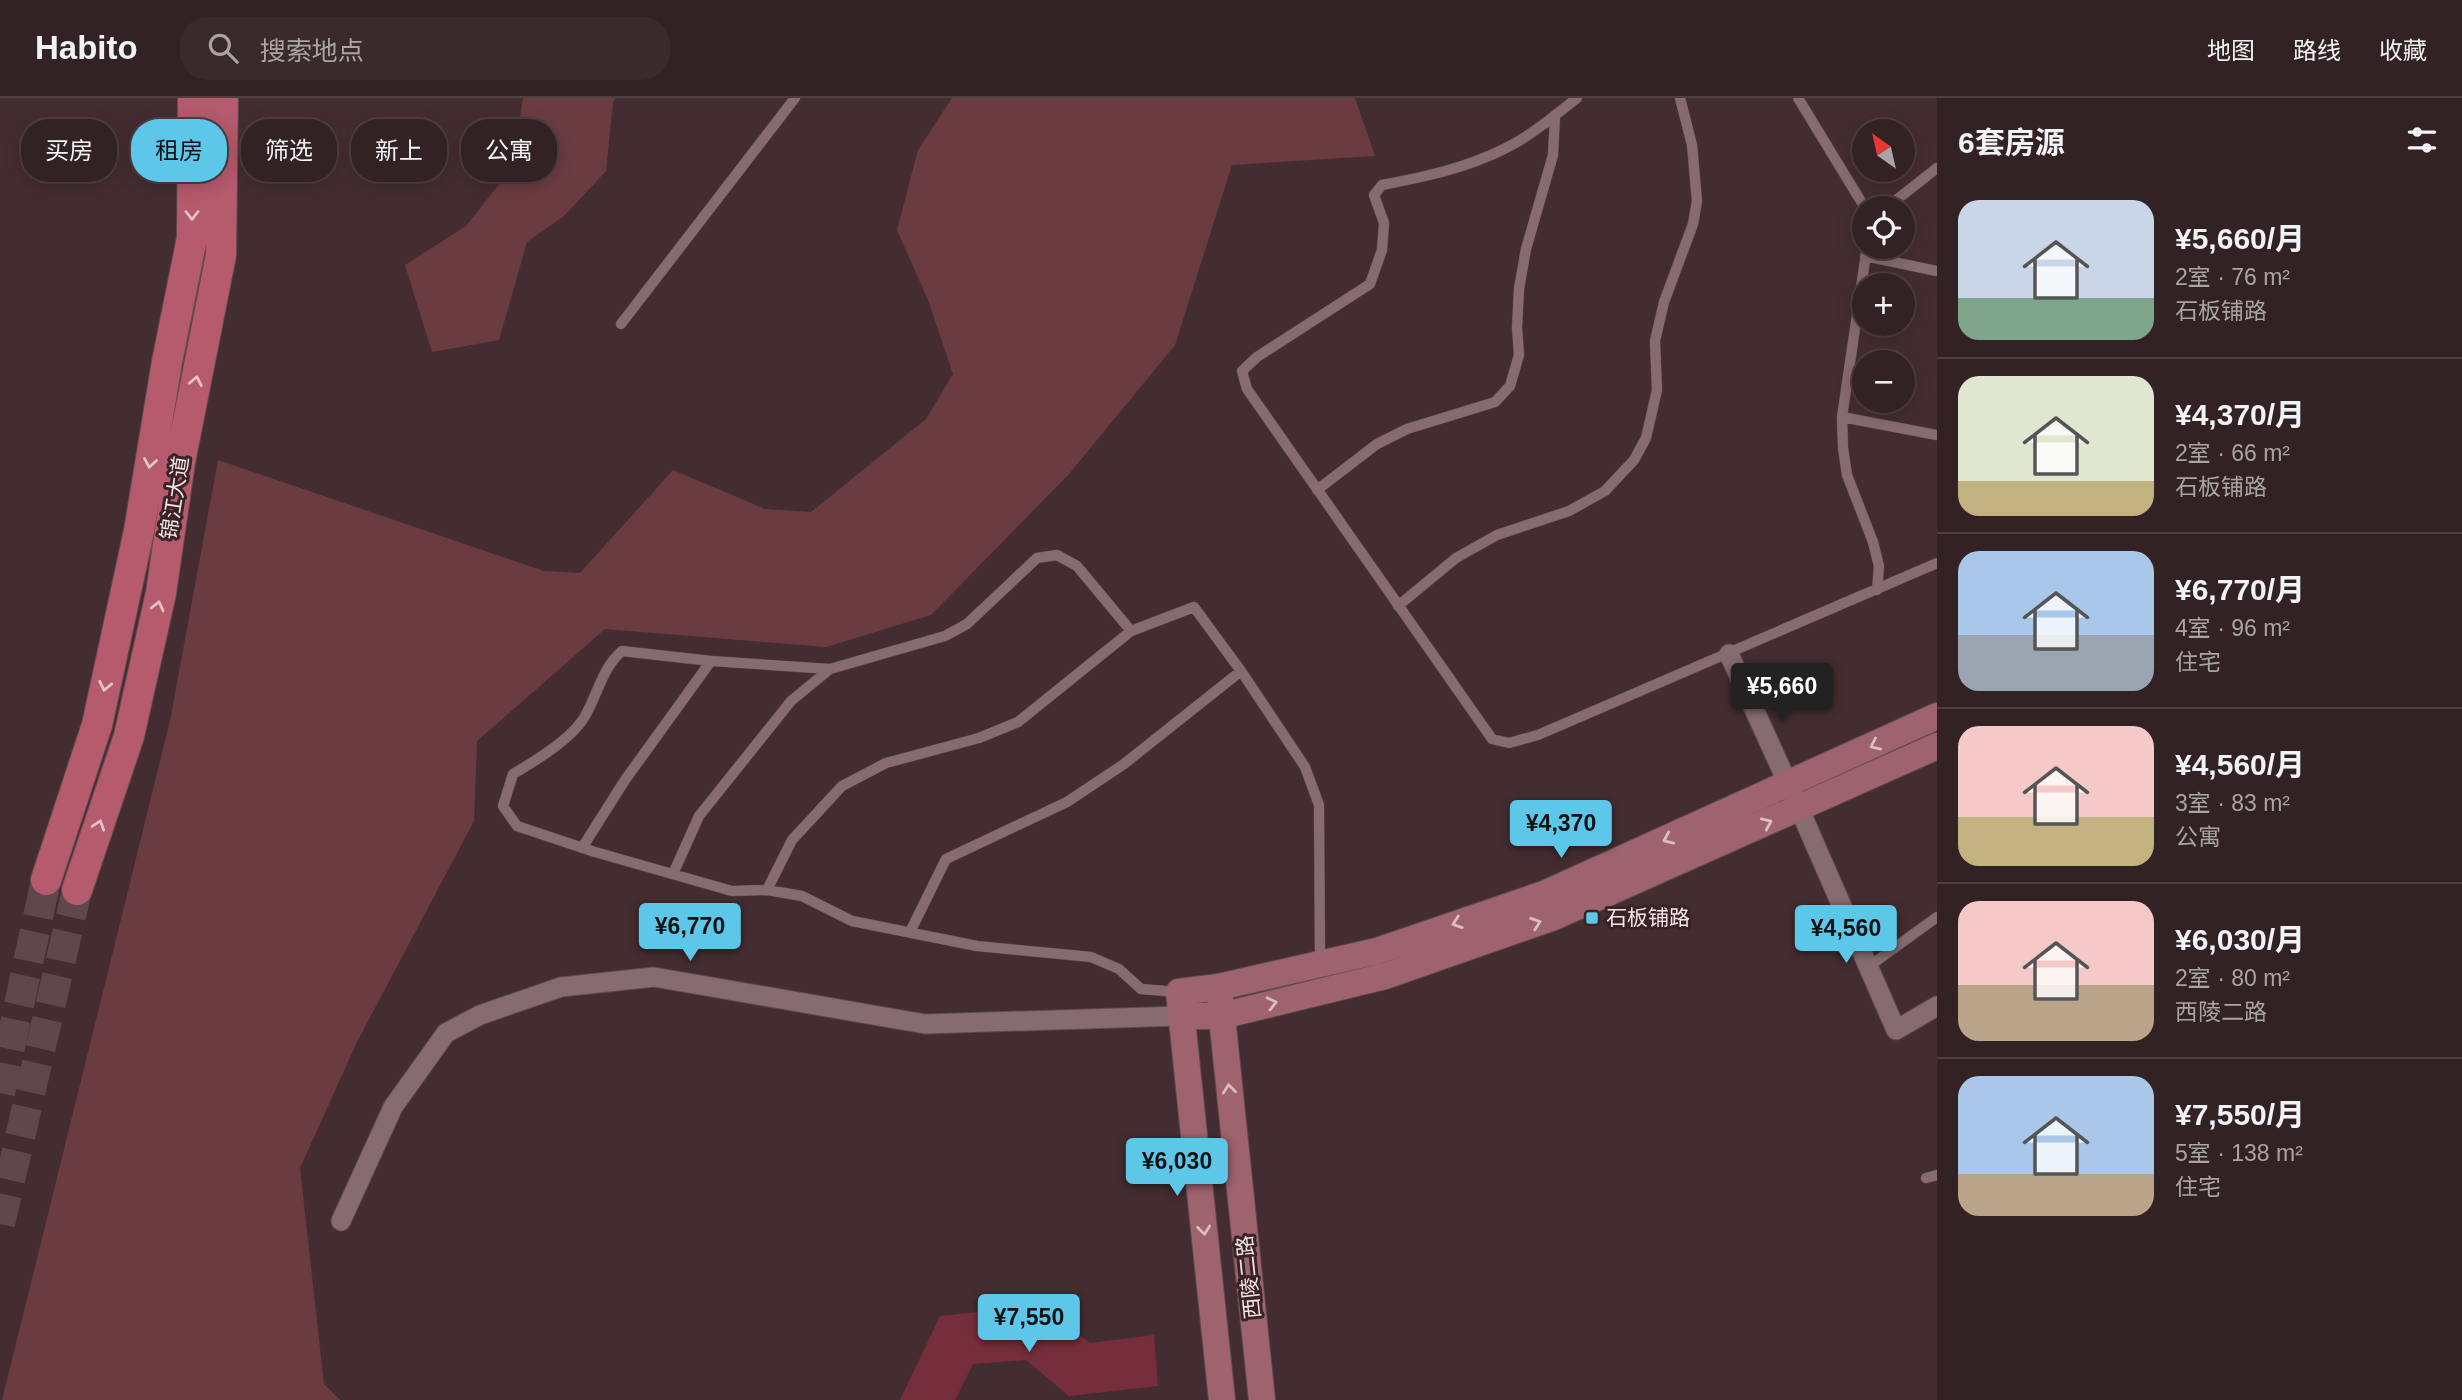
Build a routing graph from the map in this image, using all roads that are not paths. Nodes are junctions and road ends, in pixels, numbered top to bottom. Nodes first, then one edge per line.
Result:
1 (193, 98) edge
2 (223, 98) edge
3 (795, 98) edge
4 (1577, 98) edge
5 (1680, 98) edge
6 (1798, 98) edge
7 (1555, 116) junction
8 (1937, 168) edge
9 (1858, 196) edge
10 (1901, 196) edge
11 (1865, 259) edge
12 (1892, 259) edge
13 (1937, 271) edge
14 (621, 324) dead end
15 (1842, 417) junction
16 (1937, 435) edge
17 (1317, 490) junction
18 (1937, 563) edge
19 (1877, 590) junction
20 (1398, 606) junction
21 (1131, 631) junction
22 (1729, 654) junction
23 (711, 660) junction
24 (830, 669) junction
25 (1241, 671) junction
26 (1937, 716) edge
27 (1937, 746) edge
28 (1794, 797) junction
29 (582, 848) junction
30 (673, 874) junction
31 (46, 880) tunnel mouth
32 (77, 890) tunnel mouth
33 (767, 890) junction
34 (1937, 917) edge
35 (910, 932) junction
36 (1320, 964) junction
37 (1868, 967) junction
38 (1219, 987) junction
39 (1180, 1004) junction
40 (1937, 1006) edge
41 (1221, 1016) junction
42 (1937, 1175) edge
43 (1926, 1178) dead end
44 (341, 1221) dead end
45 (1222, 1400) edge
46 (1262, 1400) edge

1 -> 31 main road, 锦江大道
32 -> 2 main road, 锦江大道
3 - 14 lane
4 - 7 lane
5 - 20 lane
6 - 9 lane
7 - 17 lane
7 - 17 lane
8 - 10 lane
11 - 15 lane
12 - 13 lane
15 - 16 lane
15 - 19 lane
17 - 20 lane
18 - 19 lane
19 - 22 lane
20 - 22 lane
21 - 24 lane
21 - 25 lane
21 - 33 lane
22 - 28 street
23 - 24 lane
23 - 29 lane
23 - 29 lane
24 - 30 lane
25 - 35 lane
25 - 36 lane
26 -> 28 main road
27 - 28 main road
28 -> 36 main road
28 - 37 street
41 -> 28 main road
29 - 30 lane
30 - 33 lane
33 - 35 lane
34 - 37 lane
35 - 39 lane
36 - 38 main road
37 - 40 street
38 - 39 main road
38 - 41 main road, 西陵二路
39 - 41 main road
39 - 44 street
39 -> 45 main road, 西陵二路
46 -> 41 main road, 西陵二路
42 - 43 lane

